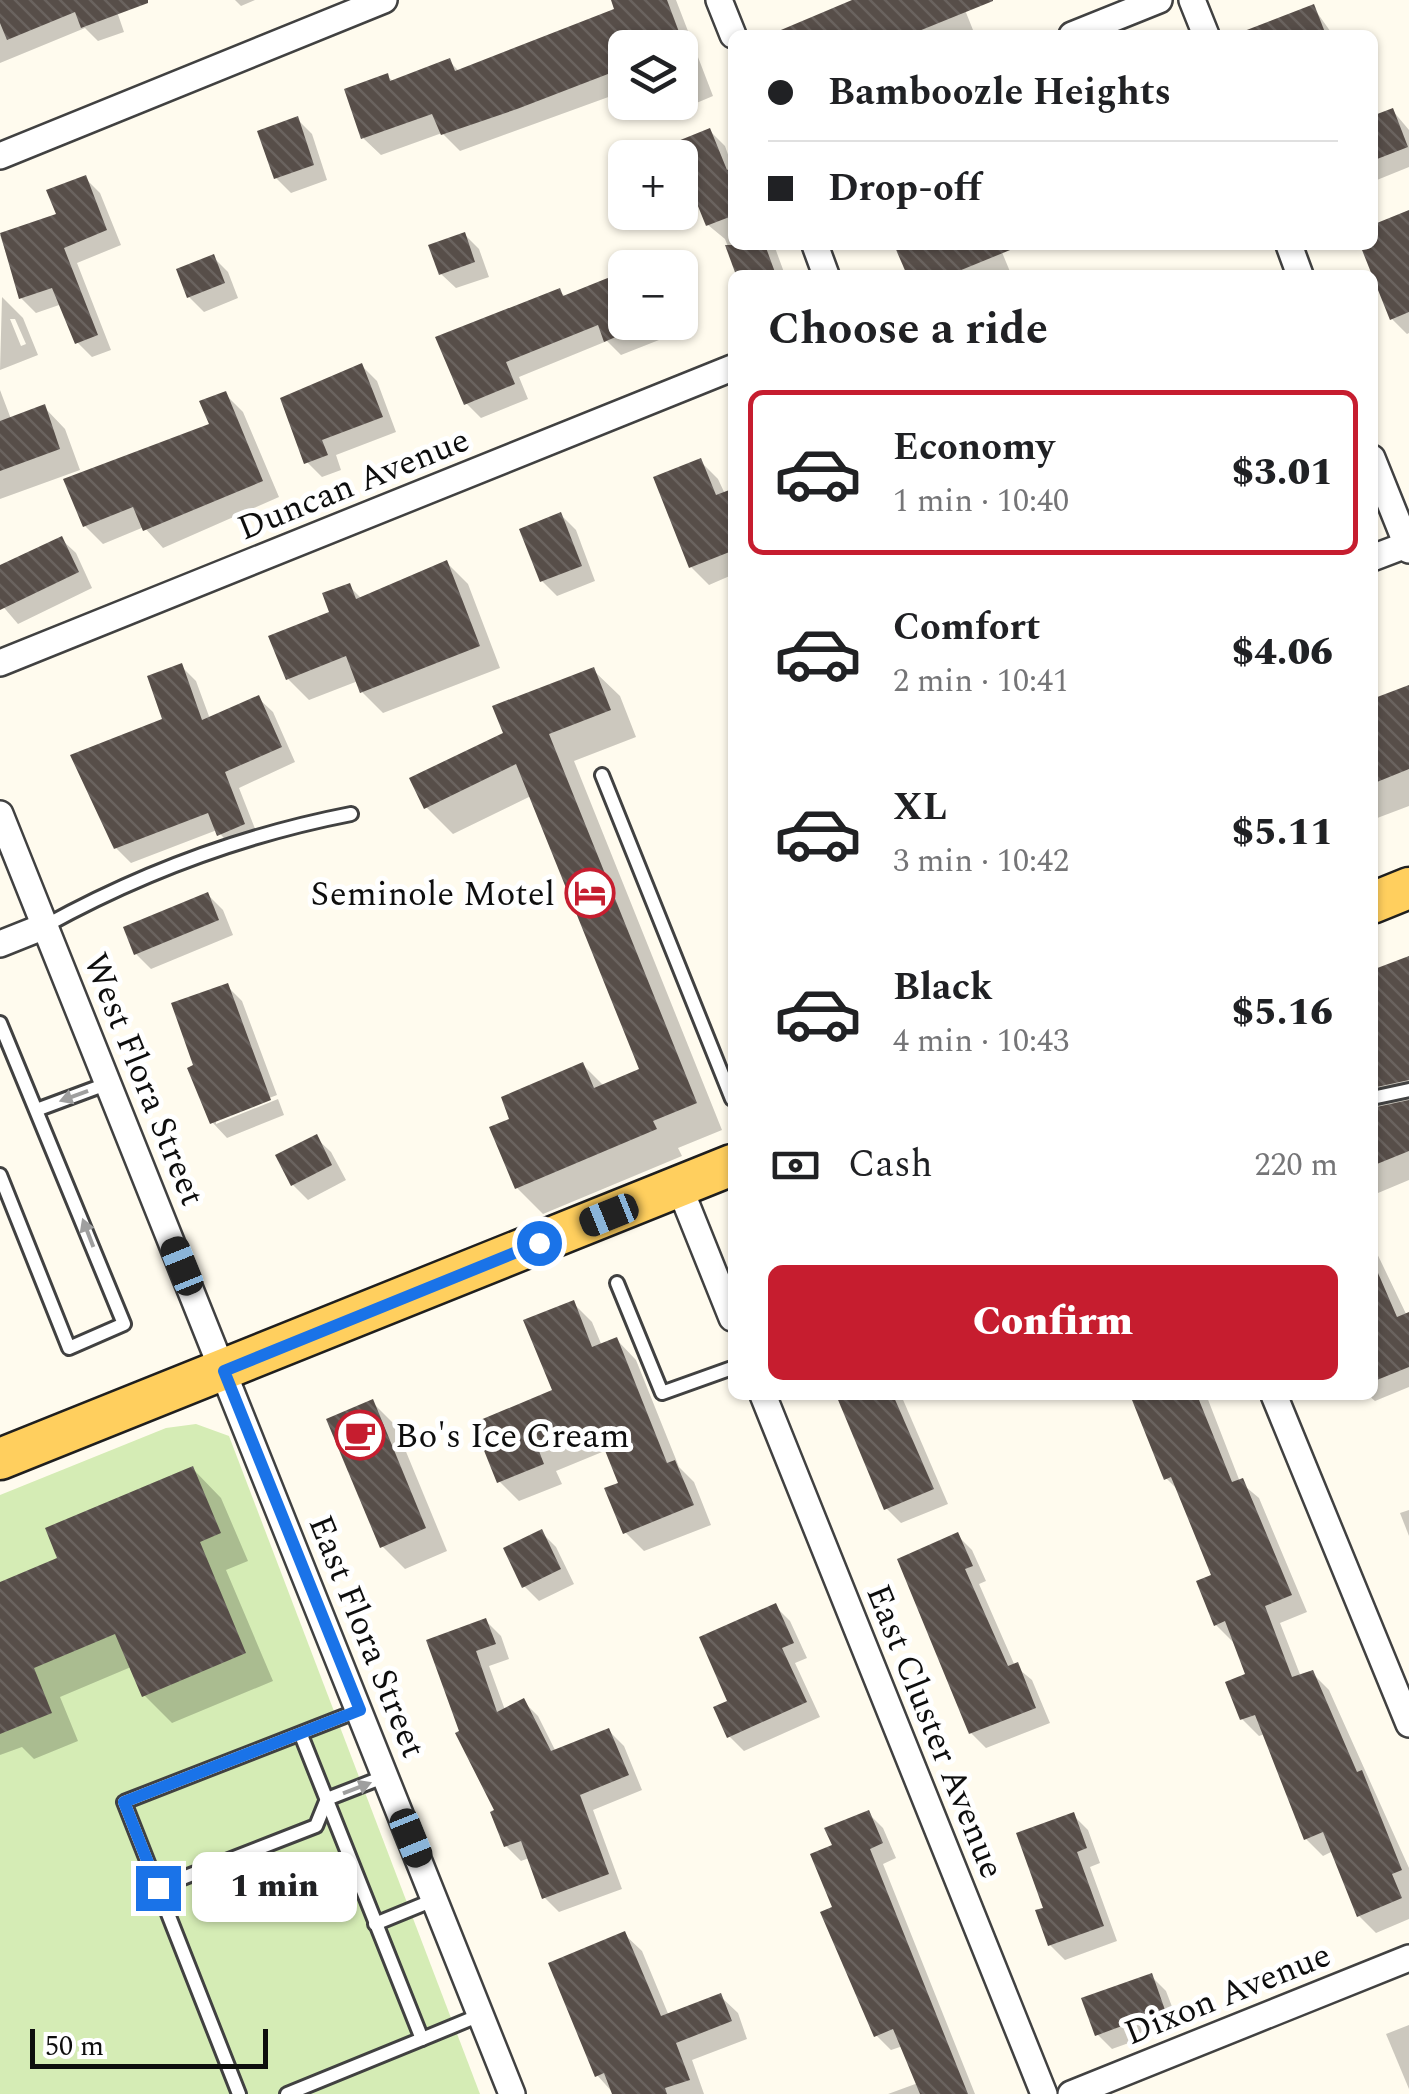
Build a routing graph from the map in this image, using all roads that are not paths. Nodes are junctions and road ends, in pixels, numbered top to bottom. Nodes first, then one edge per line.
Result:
1 (384, 0) edge
2 (719, 0) edge
3 (1159, 0) edge
4 (1192, 0) edge
5 (730, 30) edge
6 (1084, 30) edge
7 (1204, 30) edge
8 (0, 156) edge
9 (728, 370) edge
10 (1378, 473) edge
11 (1408, 546) edge
12 (1378, 556) edge
13 (0, 663) edge
14 (602, 775) dead end
15 (0, 814) edge
16 (351, 814) dead end
17 (1409, 888) edge
18 (1378, 901) edge
19 (46, 926) junction
20 (0, 944) edge
21 (0, 1023) edge
22 (109, 1084) junction
23 (728, 1089) edge
24 (1409, 1090) edge
25 (1378, 1097) edge
26 (39, 1109) junction
27 (728, 1166) edge
28 (0, 1175) edge
29 (679, 1186) junction
30 (617, 1283) dead end
31 (728, 1308) edge
32 (728, 1369) edge
33 (224, 1371) junction
34 (766, 1400) edge
35 (1276, 1400) edge
36 (0, 1458) edge
37 (360, 1710) junction
38 (1409, 1724) edge
39 (301, 1734) junction
40 (386, 1776) junction
41 (326, 1799) junction
42 (158, 1888) junction
43 (436, 1899) junction
44 (375, 1924) junction
45 (1409, 1958) edge
46 (480, 2015) junction
47 (422, 2039) junction
48 (239, 2094) edge
49 (287, 2094) edge
50 (512, 2094) edge
51 (1044, 2094) edge
52 (1072, 2094) edge

1 - 8 street
2 - 5 street
3 - 6 street
4 - 7 street
9 - 13 street, Duncan Avenue
10 - 11 street
11 - 12 street
14 - 23 lane
15 - 19 street, West Flora Street
16 - 19 lane
17 - 18 main road
19 - 20 street
19 - 22 street, West Flora Street
21 - 26 lane
22 -> 26 lane
22 - 33 street, West Flora Street
24 - 25 lane
28 -> 26 lane
27 - 29 main road
29 - 31 street
29 - 33 main road
30 - 32 lane
33 - 36 main road
33 - 37 street, East Flora Street
34 - 51 street, East Cluster Avenue
35 - 38 street
37 - 39 lane
37 - 40 street, East Flora Street
39 - 41 lane
39 - 42 lane
41 -> 40 lane
40 - 43 street, East Flora Street
41 - 42 lane
41 - 44 lane
42 - 48 lane
43 - 44 lane
43 - 46 street, East Flora Street
44 - 47 lane
45 - 52 street, Dixon Avenue
46 - 47 lane
46 - 50 street, East Flora Street
47 - 49 lane

